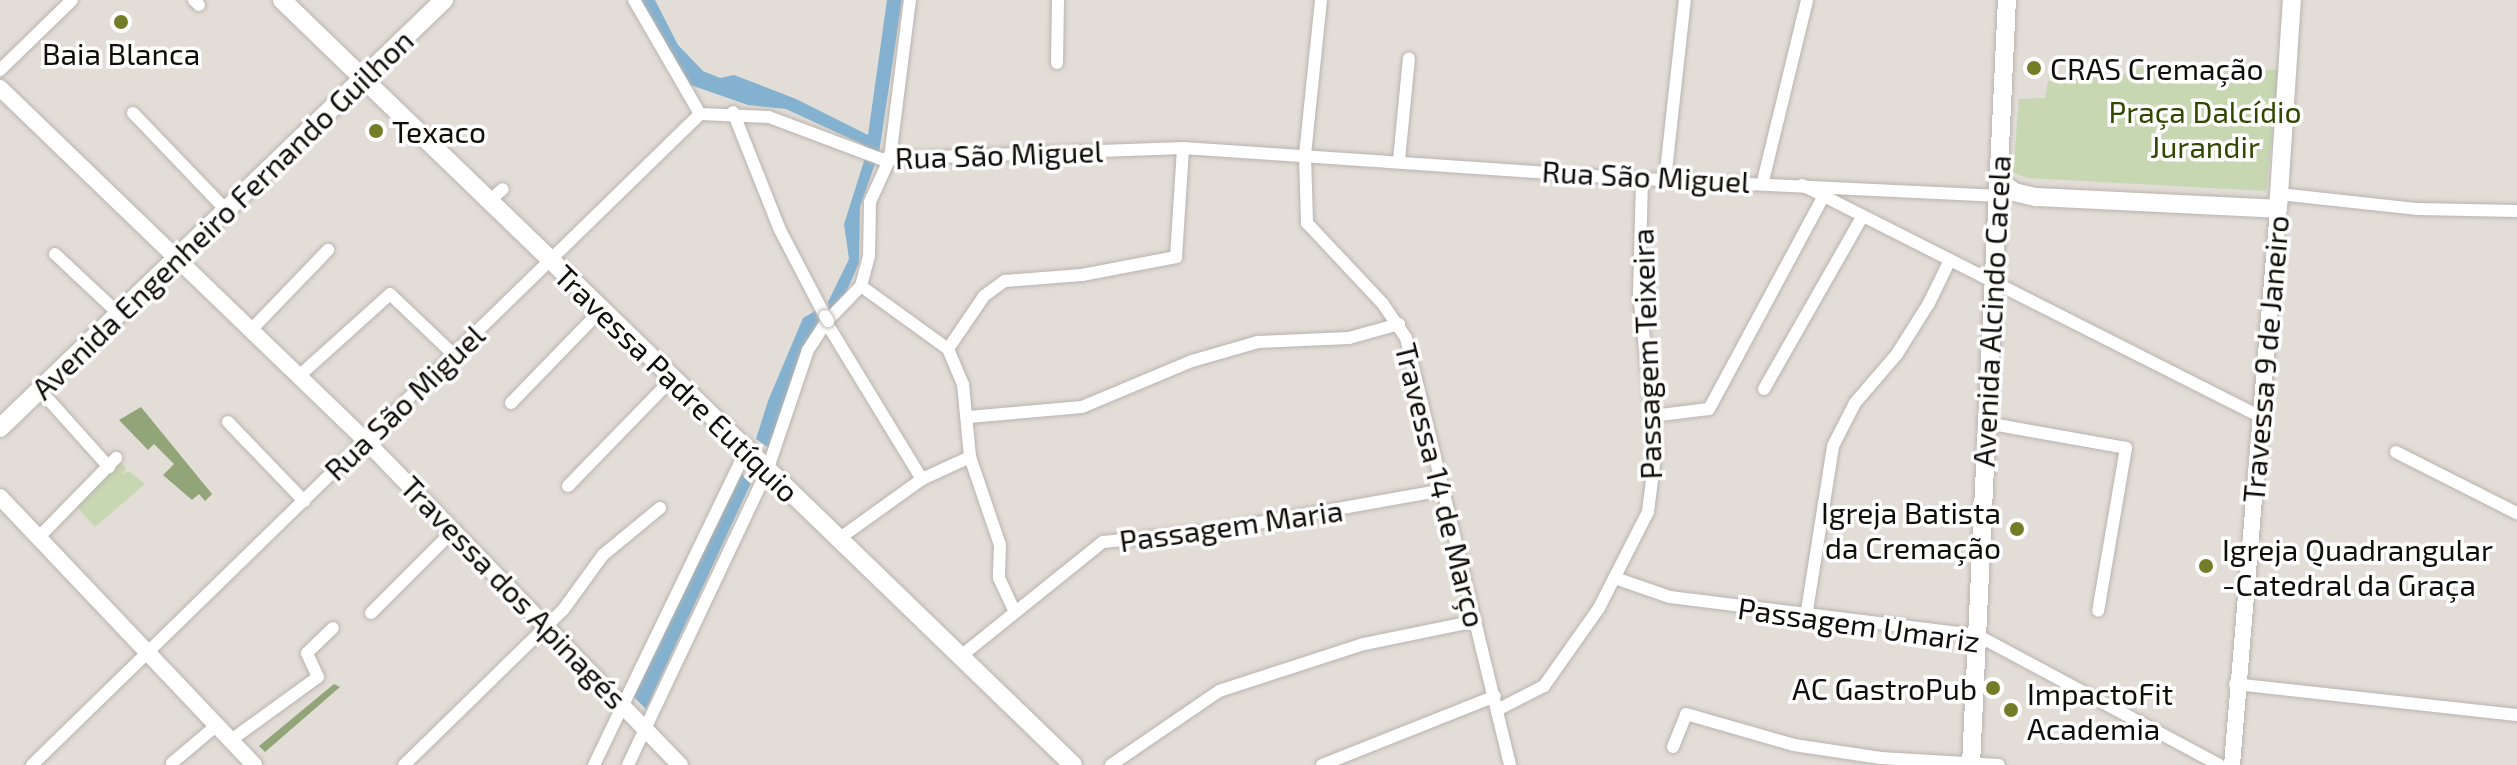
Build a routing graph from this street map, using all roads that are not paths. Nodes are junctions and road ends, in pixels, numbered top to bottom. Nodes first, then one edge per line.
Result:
1 (72, 0) edge
2 (282, 0) edge
3 (444, 0) edge
4 (634, 0) edge
5 (910, 0) edge
6 (1058, 0) edge
7 (1321, 0) edge
8 (1685, 0) edge
9 (1807, 0) edge
10 (2007, 0) edge
11 (2292, 0) edge
12 (1409, 58) dead end
13 (1057, 63) dead end
14 (0, 70) edge
15 (365, 80) junction
16 (0, 88) edge
17 (733, 112) junction
18 (133, 113) dead end
19 (700, 114) junction
20 (1183, 148) junction
21 (1305, 155) junction
22 (886, 158) junction
23 (1399, 160) junction
24 (1642, 179) junction
25 (1665, 180) junction
26 (1763, 181) junction
27 (1799, 184) junction
28 (1997, 187) junction
29 (1823, 197) junction
30 (2036, 197) junction
31 (2278, 202) junction
32 (227, 211) junction
33 (2517, 211) edge
34 (1995, 215) junction
35 (1862, 217) junction
36 (328, 250) dead end
37 (55, 254) dead end
38 (180, 257) junction
39 (1950, 260) junction
40 (552, 261) junction
41 (1992, 281) junction
42 (861, 286) junction
43 (601, 310) junction
44 (119, 314) junction
45 (826, 320) junction
46 (1399, 324) junction
47 (252, 329) junction
48 (948, 349) junction
49 (453, 354) junction
50 (299, 376) junction
51 (672, 379) junction
52 (39, 389) junction
53 (1764, 389) dead end
54 (511, 403) dead end
55 (1652, 416) junction
56 (2259, 416) junction
57 (969, 417) junction
58 (228, 422) dead end
59 (1986, 423) junction
60 (0, 428) edge
61 (364, 439) junction
62 (746, 450) junction
63 (2396, 452) dead end
64 (970, 457) junction
65 (767, 471) junction
66 (922, 479) junction
67 (568, 486) dead end
68 (1444, 490) junction
69 (0, 497) edge
70 (304, 501) junction
71 (660, 508) dead end
72 (2517, 513) edge
73 (454, 530) junction
74 (38, 538) junction
75 (840, 538) junction
76 (1615, 578) junction
77 (2098, 611) dead end
78 (1015, 612) junction
79 (371, 613) dead end
80 (1806, 617) junction
81 (1476, 621) junction
82 (545, 625) junction
83 (333, 628) dead end
84 (1977, 635) junction
85 (147, 653) junction
86 (961, 656) junction
87 (2235, 684) junction
88 (1495, 696) junction
89 (624, 705) junction
90 (1497, 710) junction
91 (2517, 715) edge
92 (216, 726) junction
93 (645, 728) junction
94 (231, 740) junction
95 (1673, 747) dead end
96 (172, 763) dead end
97 (1971, 763) edge
98 (32, 765) edge
99 (254, 765) edge
100 (404, 765) edge
101 (594, 765) edge
102 (628, 765) edge
103 (680, 765) edge
104 (1073, 765) edge
105 (1111, 765) edge
106 (1322, 765) edge
107 (1510, 765) edge
108 (1999, 765) edge
109 (2219, 765) edge
110 (2232, 765) edge

1 - 14 street
2 - 15 main road, Travessa Padre Eutíquio
3 - 15 main road, Avenida Engenheiro Fernando Guilhon
4 - 19 street
5 - 22 street
6 - 13 street
7 - 21 street, Travessa 14 de Março
8 - 25 street
9 - 26 street
10 - 28 main road, Avenida Alcindo Cacela
11 - 31 main road, Travessa 9 de Janeiro
12 - 23 street
15 - 32 main road, Avenida Engenheiro Fernando Guilhon
15 - 40 main road, Travessa Padre Eutíquio
16 - 38 street, Travessa dos Apinagés
17 - 19 street, Rua São Miguel
17 - 22 street, Rua São Miguel
17 - 45 street
18 - 32 street
19 - 40 street, Rua São Miguel
20 - 21 street, Rua São Miguel
20 - 22 street, Rua São Miguel
20 - 48 street
21 - 23 street, Rua São Miguel
21 - 46 street, Travessa 14 de Março
22 - 42 street
23 - 24 street, Rua São Miguel
24 - 25 street, Rua São Miguel
24 - 55 street, Passagem Teixeira
25 - 26 street, Rua São Miguel
26 - 27 street, Rua São Miguel
27 - 28 street, Rua São Miguel
27 - 29 street
28 - 30 main road, Rua São Miguel
28 - 34 main road, Avenida Alcindo Cacela
29 - 35 street
29 - 55 street
30 - 31 main road, Rua São Miguel
30 - 34 main road, Rua São Miguel
31 - 33 street, Rua São Miguel
31 - 56 street, Travessa 9 de Janeiro
32 - 38 main road, Avenida Engenheiro Fernando Guilhon
34 - 41 main road, Avenida Alcindo Cacela
35 - 39 street
35 - 53 street
36 - 47 street
37 - 44 street
38 - 44 main road, Avenida Engenheiro Fernando Guilhon
38 - 47 street, Travessa dos Apinagés
39 - 41 street
39 - 80 street
40 - 43 main road, Travessa Padre Eutíquio
40 - 49 street, Rua São Miguel
41 - 56 street
41 - 59 main road, Avenida Alcindo Cacela
42 - 45 street
42 - 48 street
43 - 51 main road, Travessa Padre Eutíquio
43 - 54 street
44 - 52 main road, Avenida Engenheiro Fernando Guilhon
45 - 65 street
45 - 66 street
46 - 57 street
46 - 68 street, Travessa 14 de Março
47 - 50 street, Travessa dos Apinagés
48 - 57 street
49 - 50 street
49 - 61 street, Rua São Miguel
50 - 61 street, Travessa dos Apinagés
51 - 62 main road, Travessa Padre Eutíquio
51 - 67 street
52 - 60 main road, Avenida Engenheiro Fernando Guilhon
52 - 74 street
55 - 76 street, Passagem Teixeira
56 - 87 street, Travessa 9 de Janeiro
57 - 64 street
58 - 70 street
59 - 77 street
59 - 84 main road, Avenida Alcindo Cacela
61 - 70 street, Rua São Miguel
61 - 73 street, Travessa dos Apinagés
62 - 65 main road, Travessa Padre Eutíquio
62 - 89 street
63 - 72 street
64 - 66 street
64 - 78 street
65 - 75 main road, Travessa Padre Eutíquio
65 - 93 street
66 - 75 street
68 - 78 street, Passagem Maria
68 - 81 street, Travessa 14 de Março
69 - 74 street
70 - 85 street, Rua São Miguel
71 - 82 street
73 - 79 street
73 - 82 street, Travessa dos Apinagés
74 - 85 street
75 - 86 main road, Travessa Padre Eutíquio
76 - 80 street, Passagem Umariz
76 - 90 street, Passagem Teixeira
78 - 86 street, Passagem Maria
80 - 84 street, Passagem Umariz
81 - 88 street, Travessa 14 de Março
81 - 105 street
82 - 89 street, Travessa dos Apinagés
82 - 100 street
83 - 94 street
84 - 97 main road, Avenida Alcindo Cacela
84 - 109 street, Passagem Umariz
85 - 92 street
85 - 98 street, Rua São Miguel
86 - 104 main road, Travessa Padre Eutíquio
87 - 91 street
87 - 110 street, Travessa 9 de Janeiro
88 - 90 street, Travessa 14 de Março
88 - 106 street
89 - 93 street, Travessa dos Apinagés
89 - 101 street
90 - 107 street, Travessa 14 de Março
92 - 94 street
92 - 96 street
93 - 102 street
93 - 103 street, Travessa dos Apinagés
94 - 99 street
95 - 97 street
97 - 108 street

